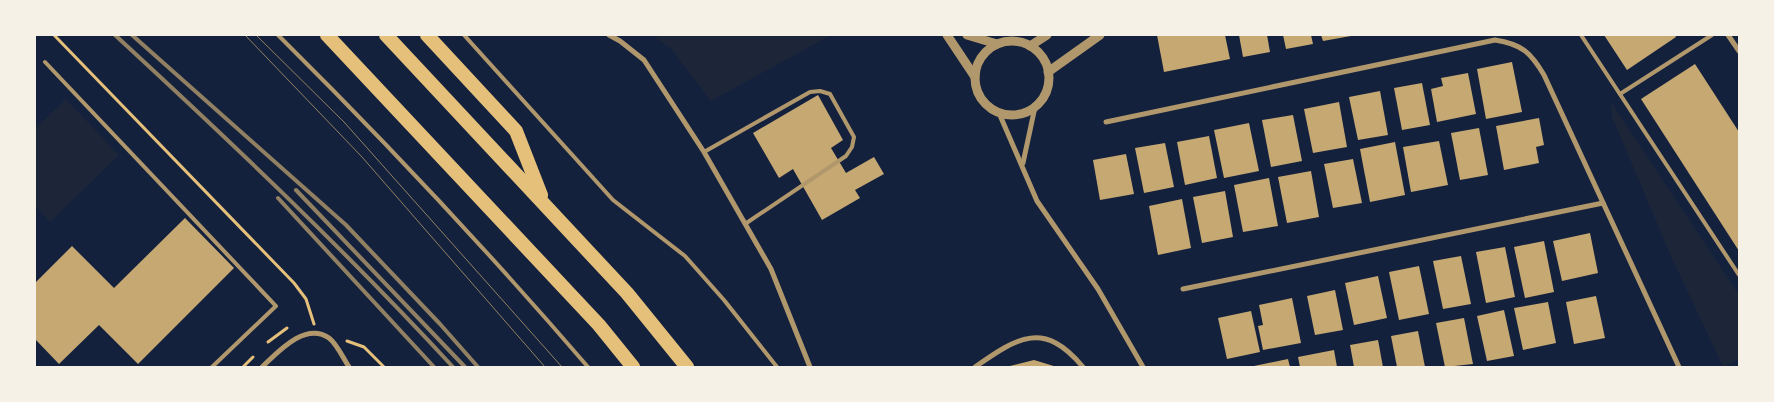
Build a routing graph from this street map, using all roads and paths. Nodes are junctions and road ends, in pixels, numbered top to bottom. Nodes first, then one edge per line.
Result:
1 (54, 35) edge
2 (278, 35) edge
3 (328, 35) edge
4 (386, 35) edge
5 (427, 35) edge
6 (464, 35) edge
7 (608, 35) edge
8 (947, 35) edge
9 (967, 35) edge
10 (1047, 35) edge
11 (1100, 35) edge
12 (1581, 35) edge
13 (1712, 35) edge
14 (1728, 35) edge
15 (997, 44) junction
16 (1030, 46) junction
17 (1739, 51) edge
18 (45, 62) dead end
19 (1048, 72) junction
20 (975, 77) junction
21 (1620, 94) junction
22 (1035, 107) junction
23 (999, 113) junction
24 (1106, 122) dead end
25 (704, 152) junction
26 (1023, 164) junction
27 (543, 201) junction
28 (1604, 203) junction
29 (745, 224) junction
30 (1739, 274) edge
31 (1183, 288) dead end
32 (314, 334) junction
33 (212, 367) edge
34 (262, 367) edge
35 (349, 367) edge
36 (588, 367) edge
37 (634, 367) edge
38 (687, 367) edge
39 (777, 367) edge
40 (810, 367) edge
41 (975, 367) edge
42 (1082, 367) edge
43 (1143, 367) edge
44 (1679, 367) edge

1 - 32 path
2 - 36 lane
3 - 37 highway
4 - 27 highway
5 - 27 highway
6 - 39 lane
7 - 25 street
8 - 20 street
9 - 15 street
10 - 16 street
11 - 19 street
12 - 21 lane
13 - 21 lane
14 - 17 street
15 - 16 street
15 - 20 street
16 - 19 street
18 - 33 lane
19 - 22 street
20 - 23 street
21 - 30 lane
22 - 23 street
22 - 26 street
23 - 26 street
24 - 28 street
25 - 29 street
25 - 29 lane
26 - 43 street
27 - 38 highway
28 - 31 street
28 - 44 street
29 - 40 street
32 - 34 street
32 - 35 street
41 - 42 street

